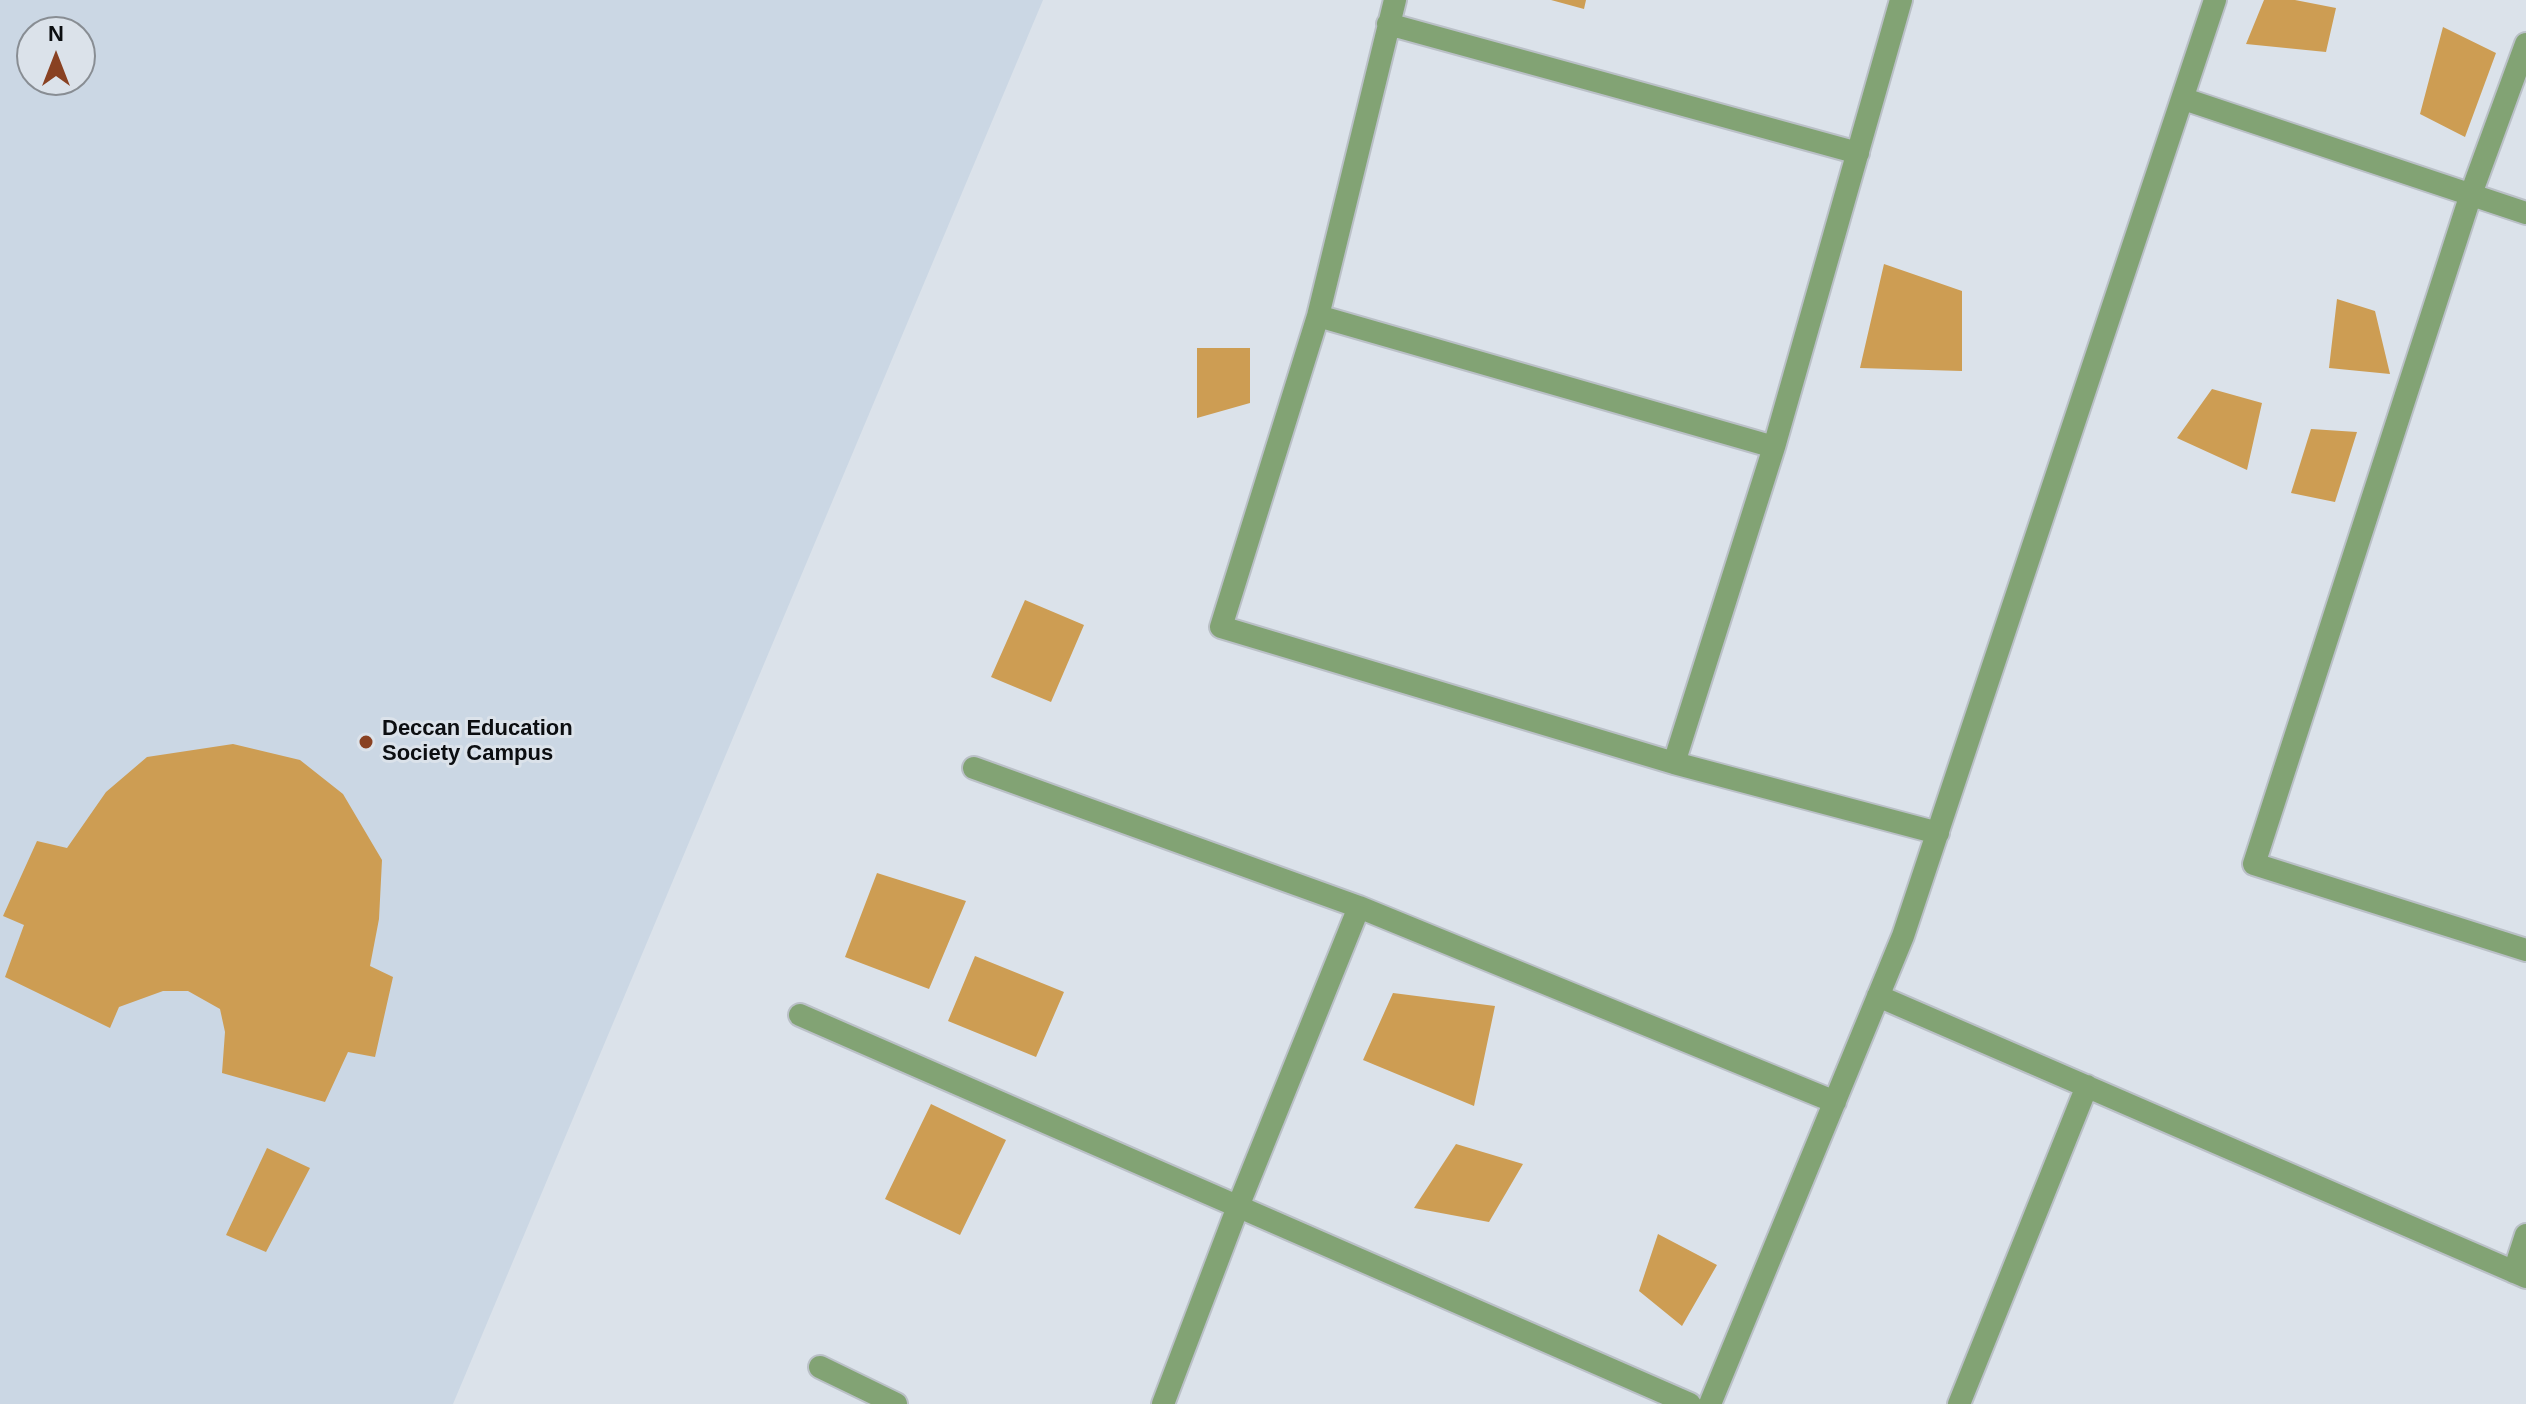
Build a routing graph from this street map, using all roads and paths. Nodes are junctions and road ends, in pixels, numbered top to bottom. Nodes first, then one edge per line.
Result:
1 (1395, 0) edge
2 (1901, 0) edge
3 (2215, 0) edge
4 (1388, 24) junction
5 (2526, 44) edge
6 (2184, 99) junction
7 (1858, 153) junction
8 (2471, 194) junction
9 (2526, 213) edge
10 (1318, 316) junction
11 (1774, 447) junction
12 (1674, 763) junction
13 (974, 768) dead end
14 (1938, 833) junction
15 (1359, 907) junction
16 (2526, 950) edge
17 (1878, 996) junction
18 (800, 1015) dead end
19 (2087, 1086) junction
20 (1835, 1102) junction
21 (1239, 1204) junction
22 (2526, 1235) edge
23 (2520, 1274) edge
24 (820, 1367) dead end
25 (896, 1404) edge
26 (1163, 1404) edge
27 (1690, 1404) edge
28 (1710, 1404) edge
29 (1961, 1404) edge

1 - 4 street
2 - 7 street
3 - 6 street
4 - 7 street
4 - 10 street
5 - 8 street
6 - 8 street
6 - 14 street
7 - 11 street
8 - 9 street
8 - 16 street
10 - 11 street
10 - 12 street
11 - 12 street
12 - 14 street
13 - 15 street
14 - 17 street
15 - 20 street
15 - 21 street
17 - 19 street
17 - 20 street
18 - 21 street
19 - 23 street
19 - 29 street
20 - 28 street
21 - 26 street
21 - 27 street
22 - 23 street
24 - 25 street

